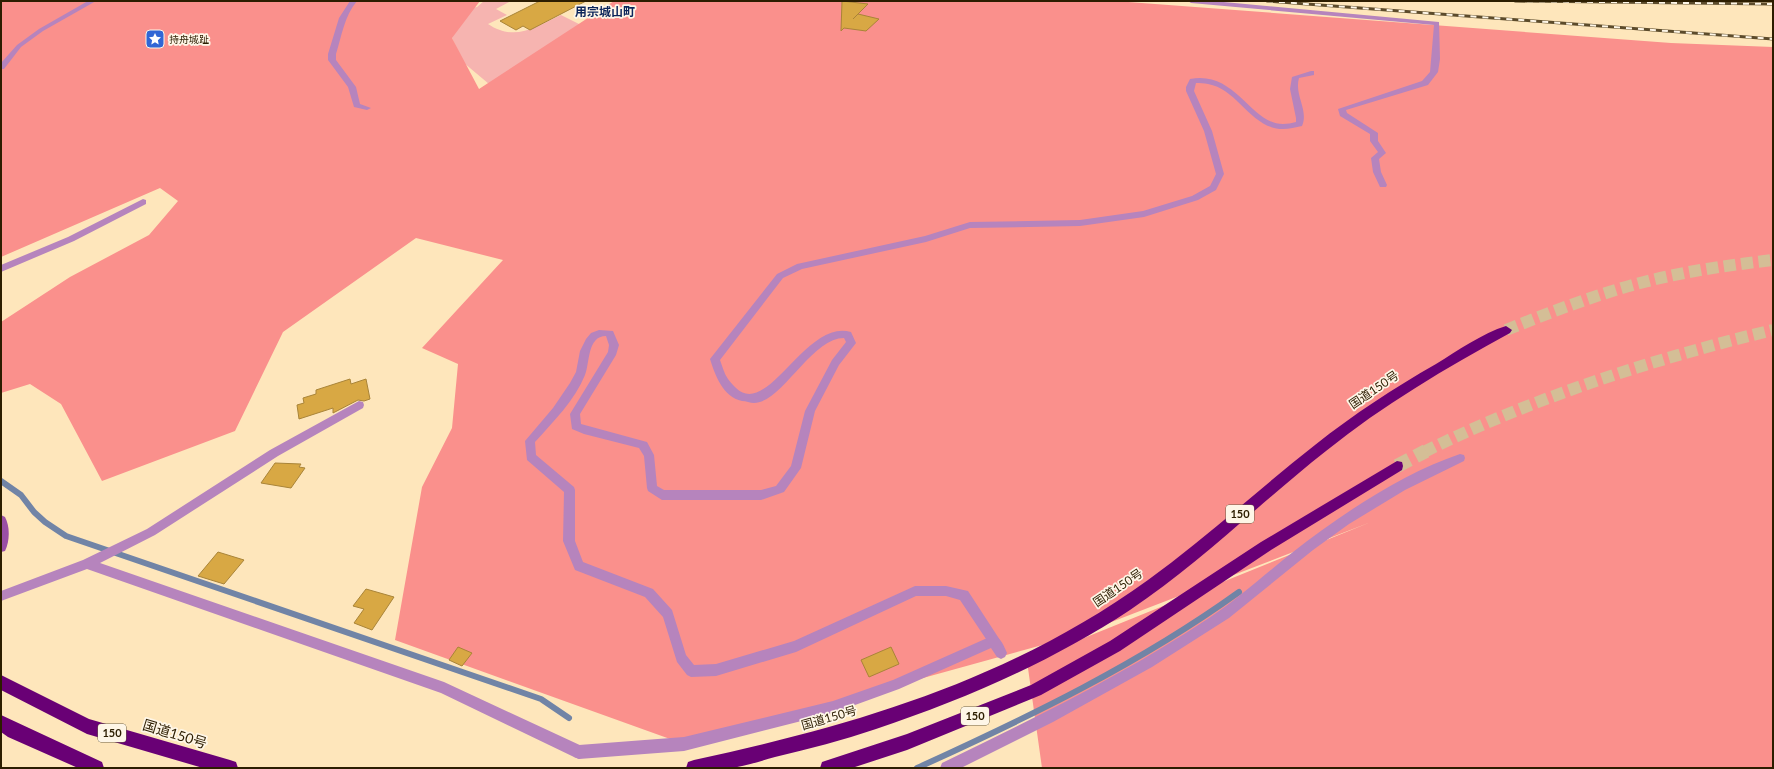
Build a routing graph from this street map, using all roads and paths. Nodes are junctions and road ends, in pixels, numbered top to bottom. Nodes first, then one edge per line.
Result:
1 (93, 1) edge
2 (354, 1) edge
3 (1191, 1) edge
4 (1, 67) edge
5 (1311, 73) dead end
6 (366, 108) dead end
7 (1383, 185) dead end
8 (143, 202) dead end
9 (1, 269) edge
10 (1506, 330) tunnel mouth
11 (359, 405) dead end
12 (1460, 458) dead end
13 (1397, 466) tunnel mouth
14 (1, 520) edge
15 (1, 547) edge
16 (87, 564) junction
17 (1, 596) edge
18 (994, 641) junction
19 (1001, 653) dead end
20 (1, 682) edge
21 (1, 723) edge
22 (96, 768) edge
23 (230, 768) edge
24 (694, 768) edge
25 (828, 768) edge
26 (947, 768) edge

1 - 4 street
2 - 6 street
3 - 7 street
5 - 18 street
8 - 9 street
10 - 24 highway, 国道150号 / 150
11 - 16 street
12 - 26 street
13 - 25 highway, 150
14 - 15 street
16 - 17 street
16 - 18 street
18 - 19 street
20 - 23 highway, 国道150号 / 150
21 - 22 highway

